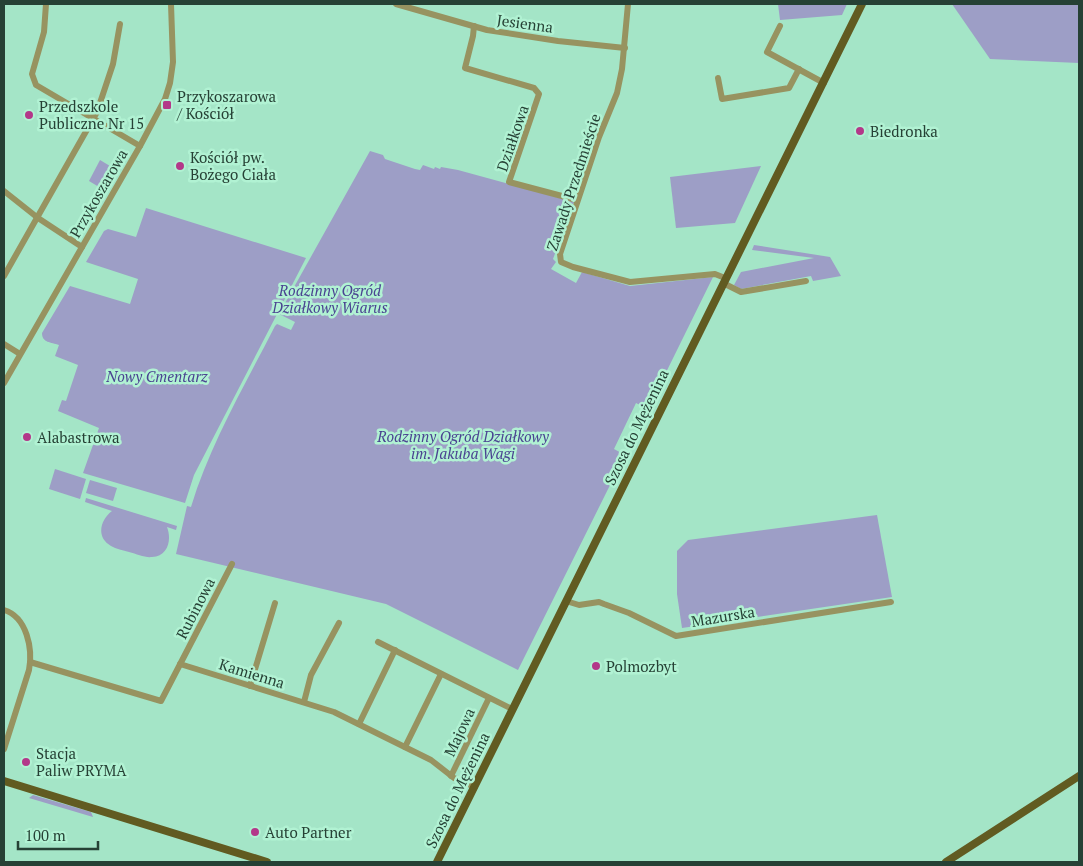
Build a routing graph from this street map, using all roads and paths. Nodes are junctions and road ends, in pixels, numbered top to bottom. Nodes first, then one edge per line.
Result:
1 (46, 4) edge
2 (171, 4) edge
3 (396, 4) edge
4 (628, 4) edge
5 (862, 4) edge
6 (420, 7) edge
7 (120, 24) dead end
8 (474, 26) junction
9 (780, 26) dead end
10 (625, 48) junction
11 (799, 69) junction
12 (718, 78) dead end
13 (824, 82) junction
14 (94, 119) junction
15 (140, 146) junction
16 (4, 191) edge
17 (578, 200) junction
18 (38, 218) junction
19 (82, 247) junction
20 (4, 276) edge
21 (724, 280) junction
22 (806, 281) dead end
23 (4, 344) edge
24 (20, 354) junction
25 (4, 383) edge
26 (232, 564) dead end
27 (566, 600) junction
28 (891, 602) dead end
29 (275, 603) dead end
30 (4, 610) edge
31 (339, 623) dead end
32 (378, 642) dead end
33 (396, 650) junction
34 (30, 662) junction
35 (180, 664) junction
36 (441, 674) junction
37 (250, 686) junction
38 (489, 698) junction
39 (304, 702) junction
40 (512, 709) junction
41 (359, 724) junction
42 (405, 747) junction
43 (4, 749) edge
44 (451, 776) junction
45 (1079, 776) edge
46 (4, 781) edge
47 (475, 787) junction
48 (266, 862) edge
49 (437, 862) edge
50 (946, 862) edge

1 - 14 street
2 - 15 street, Przykoszarowa
3 - 6 street, Jesienna
4 - 10 street, Zawady Przedmieście
5 - 13 main road, Szosa do Mężenina
6 - 8 street, Jesienna
7 - 14 street
8 - 10 street, Jesienna
8 - 17 street, Działkowa
9 - 11 street
10 - 17 street, Zawady Przedmieście
11 - 12 street
11 - 13 street
13 - 21 main road, Szosa do Mężenina
14 - 15 street
14 - 18 street
15 - 19 street, Przykoszarowa
16 - 18 street
17 - 21 street, Zawady Przedmieście
18 - 19 street
18 - 20 street
19 - 24 street, Przykoszarowa
21 - 22 street
21 - 27 main road, Szosa do Mężenina
23 - 24 street
24 - 25 street, Przykoszarowa
26 - 35 street, Rubinowa
27 - 28 street, Mazurska
27 - 40 main road, Szosa do Mężenina
29 - 37 street
30 - 34 street
31 - 39 street
32 - 33 street, Majowa
33 - 36 street, Majowa
33 - 41 street
34 - 35 street
34 - 43 street
35 - 37 street, Kamienna
36 - 38 street, Majowa
36 - 42 street
37 - 39 street, Kamienna
38 - 40 street, Majowa
38 - 44 street, Majowa
39 - 41 street, Kamienna
40 - 47 main road, Szosa do Mężenina
41 - 42 street, Kamienna
42 - 44 street, Kamienna
44 - 47 street, Kamienna
45 - 50 main road
46 - 48 main road
47 - 49 main road, Szosa do Mężenina

